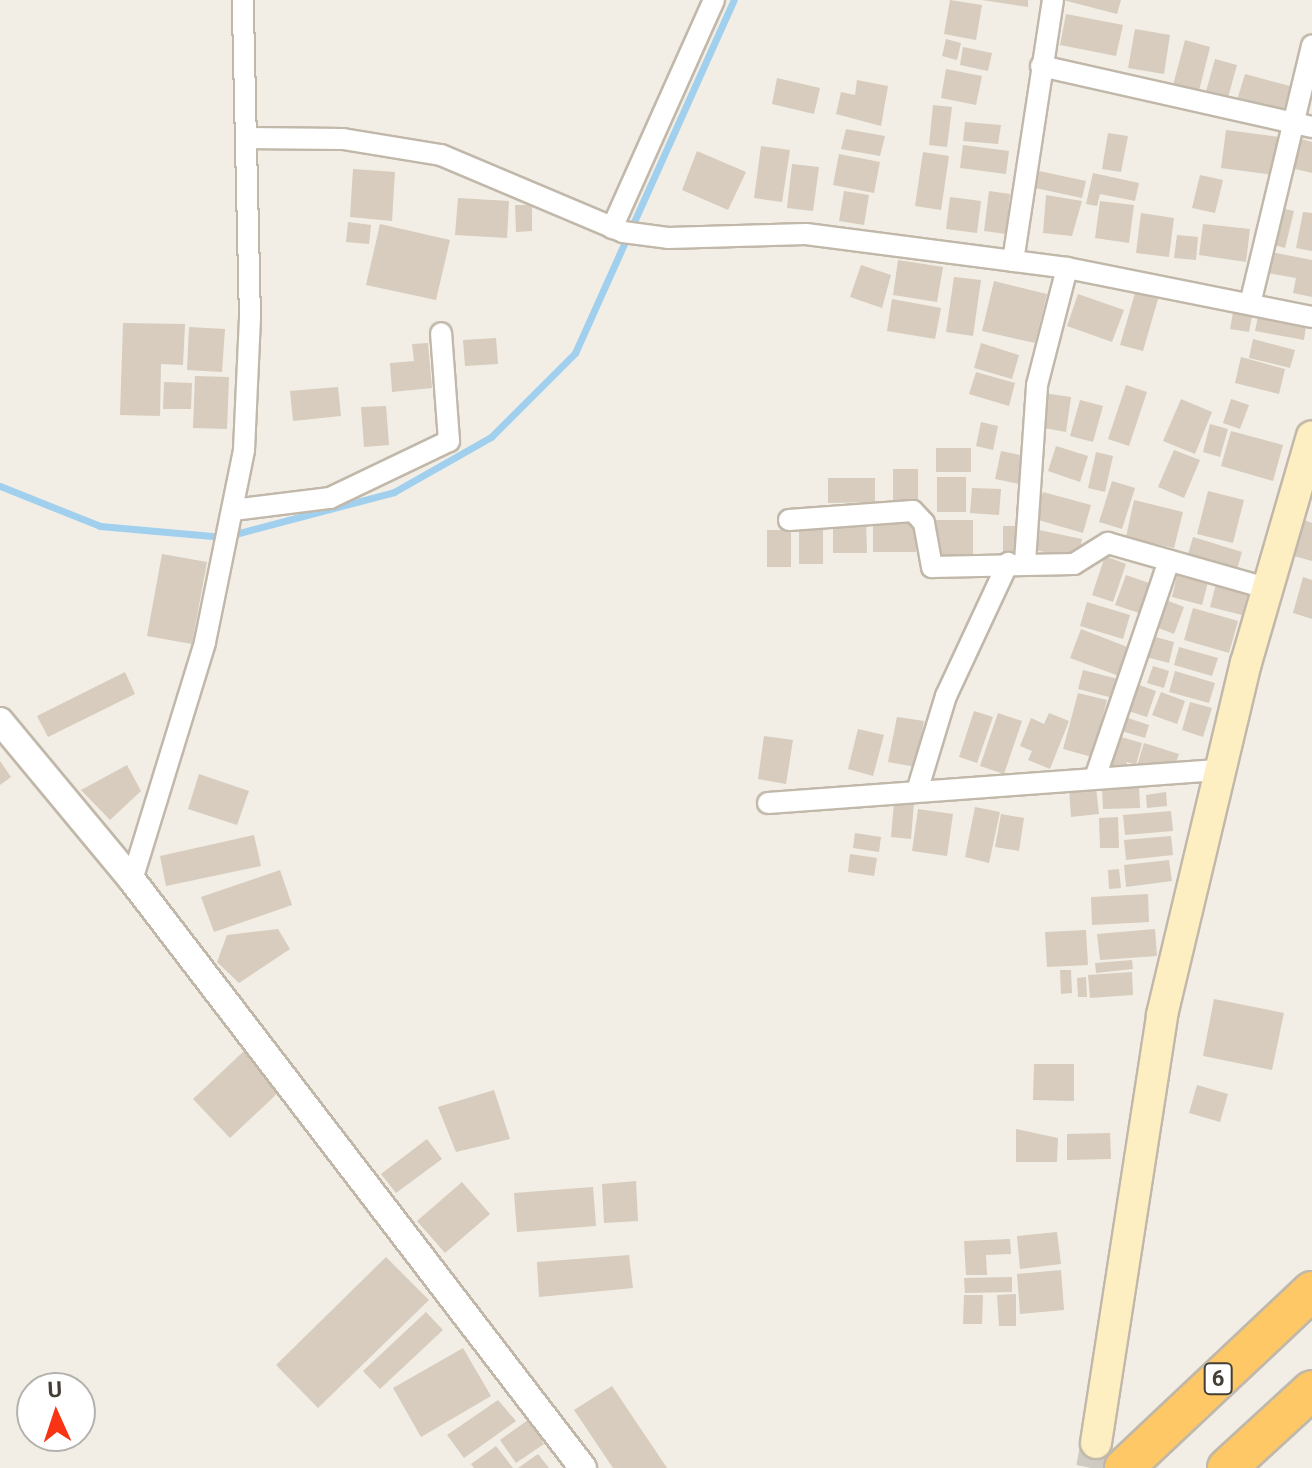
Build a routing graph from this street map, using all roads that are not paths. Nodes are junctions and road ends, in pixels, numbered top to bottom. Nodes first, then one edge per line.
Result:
1 (243, 0) edge
2 (714, 0) edge
3 (1053, 0) edge
4 (1312, 45) edge
5 (1041, 66) junction
6 (1291, 121) junction
7 (1312, 127) edge
8 (246, 138) junction
9 (618, 230) junction
10 (1013, 261) junction
11 (1067, 268) junction
12 (1250, 304) junction
13 (1312, 317) edge
14 (441, 333) dead end
15 (1312, 436) edge
16 (232, 513) junction
17 (789, 520) dead end
18 (1169, 561) junction
19 (1017, 563) junction
20 (1266, 588) junction
21 (0, 721) edge
22 (1221, 770) junction
23 (1095, 778) junction
24 (918, 788) junction
25 (768, 803) dead end
26 (132, 880) junction
27 (1312, 1291) edge
28 (1312, 1390) edge
29 (1110, 1456) edge
30 (583, 1468) edge
31 (1227, 1468) edge

1 - 8 street
2 - 9 street
3 - 5 street
4 - 6 street
5 - 6 street
5 - 10 street
6 - 7 street
6 - 12 street
8 - 9 street
8 - 16 street
9 - 10 street
10 - 11 street
11 - 12 street
11 - 19 street
12 - 13 street
14 - 16 street
15 - 20 main road
16 - 26 street
17 - 19 street
18 - 19 street
18 - 20 street
18 - 23 street
19 - 24 street
20 - 22 main road
21 - 26 street
22 - 23 street
22 - 29 main road
23 - 24 street
24 - 25 street
26 - 30 street
27 - 29 highway, 6
28 - 31 highway

